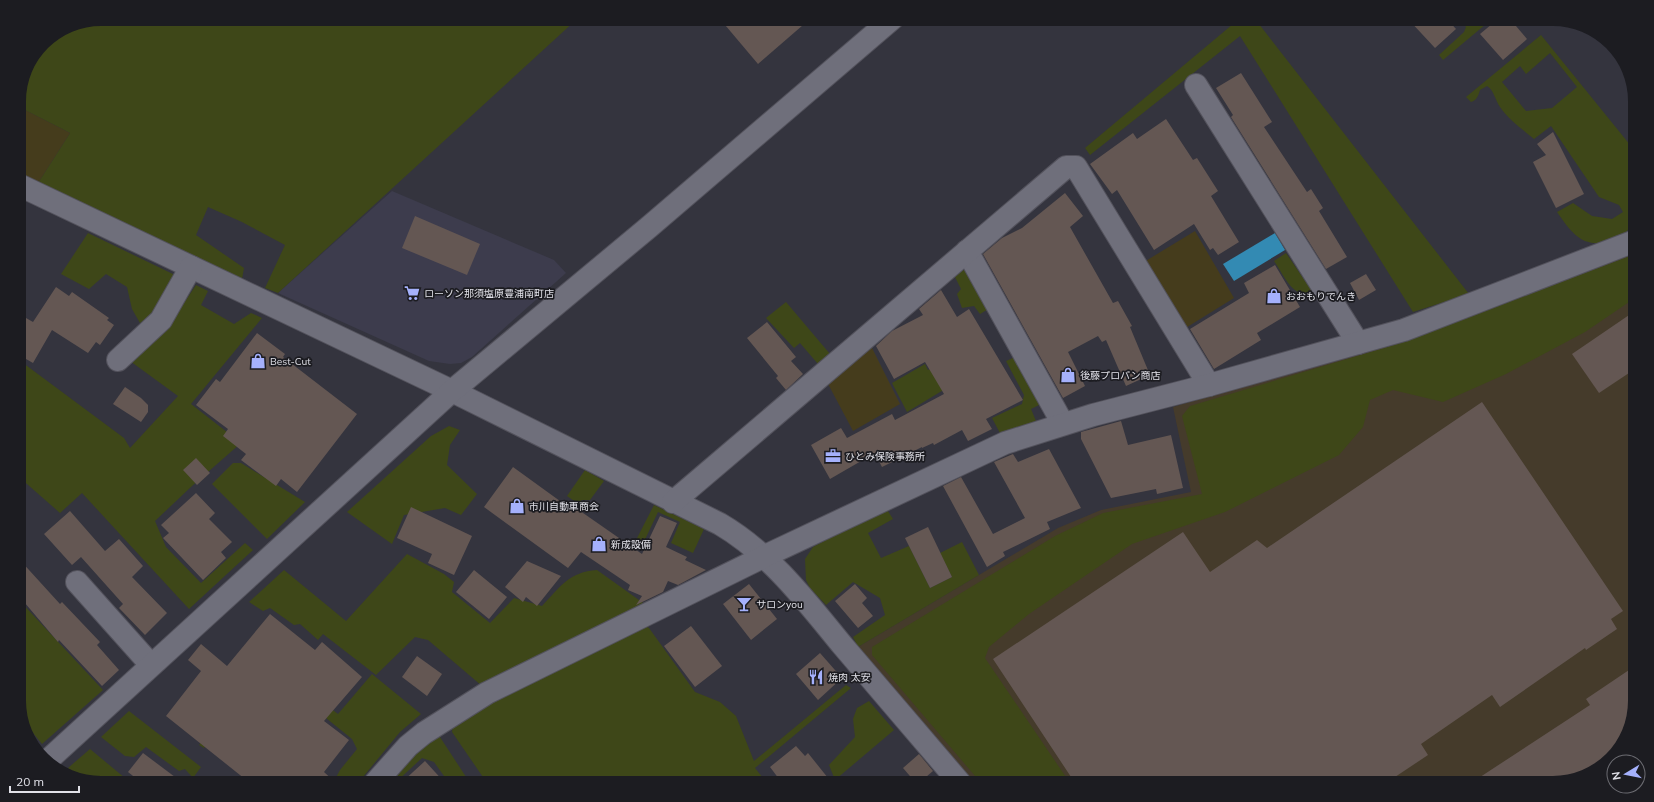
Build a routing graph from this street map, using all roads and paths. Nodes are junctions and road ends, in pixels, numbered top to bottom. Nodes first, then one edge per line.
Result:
1 (884, 26) edge
2 (1196, 85) dead end
3 (26, 188) edge
4 (1628, 244) edge
5 (967, 251) junction
6 (191, 267) junction
7 (1358, 343) junction
8 (118, 360) dead end
9 (1209, 385) junction
10 (452, 391) junction
11 (1063, 424) junction
12 (673, 502) junction
13 (765, 556) junction
14 (77, 582) dead end
15 (151, 665) junction
16 (52, 757) edge
17 (381, 776) edge
18 (954, 776) edge

1 - 10 street
2 - 7 street
3 - 6 street
4 - 7 street
5 - 9 street
5 - 11 street
5 - 12 street
6 - 8 street
6 - 10 street
7 - 9 street
9 - 11 street
10 - 12 street
10 - 15 street
11 - 13 street
12 - 13 street
13 - 17 street
13 - 18 street
14 - 15 street
15 - 16 street

